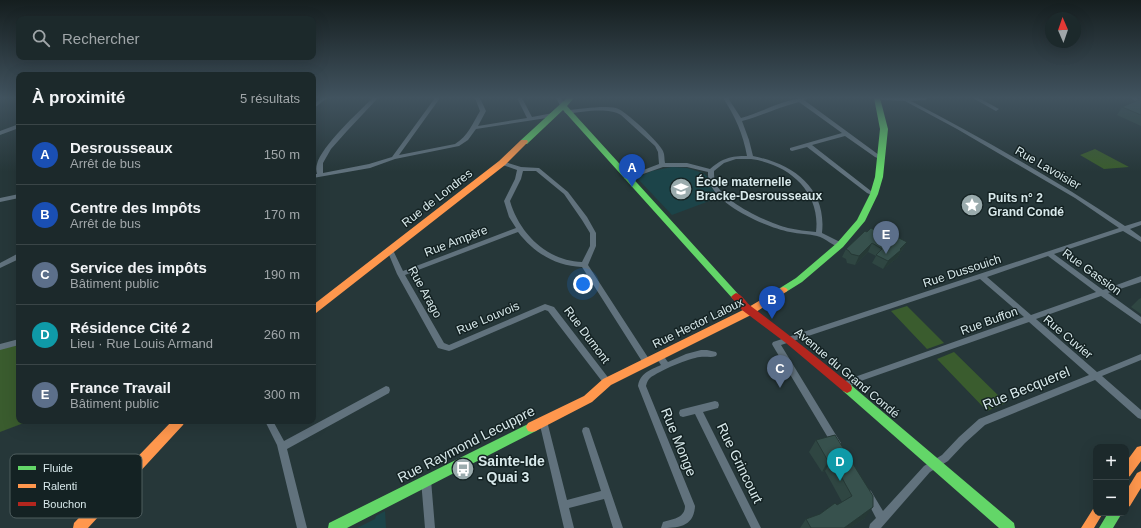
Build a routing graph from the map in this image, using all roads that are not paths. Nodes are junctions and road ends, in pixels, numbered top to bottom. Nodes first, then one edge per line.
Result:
1 (353, 123) edge
2 (420, 123) edge
3 (477, 123) edge
4 (504, 123) edge
5 (545, 123) edge
6 (578, 123) edge
7 (632, 123) edge
8 (741, 123) edge
9 (831, 123) edge
10 (882, 123) edge
11 (949, 123) edge
12 (16, 127) edge
13 (474, 128) junction
14 (0, 133) edge
15 (846, 134) junction
16 (808, 145) junction
17 (792, 149) dead end
18 (750, 157) junction
19 (394, 158) junction
20 (882, 158) junction
21 (502, 163) junction
22 (662, 165) junction
23 (520, 169) junction
24 (711, 171) junction
25 (320, 175) junction
26 (316, 176) edge
27 (627, 178) junction
28 (874, 194) junction
29 (16, 197) edge
30 (0, 200) edge
31 (1141, 223) edge
32 (1125, 228) junction
33 (520, 230) junction
34 (819, 234) junction
35 (1140, 238) edge
36 (840, 245) junction
37 (390, 250) junction
38 (1049, 254) junction
39 (16, 258) edge
40 (584, 265) junction
41 (0, 266) edge
42 (401, 274) junction
43 (981, 276) junction
44 (1141, 279) edge
45 (1102, 293) junction
46 (545, 307) joint
47 (316, 308) edge
48 (750, 311) junction
49 (1029, 319) junction
50 (1141, 321) edge
51 (790, 340) junction
52 (16, 343) edge
53 (441, 346) joint
54 (0, 347) edge
55 (713, 354) dead end
56 (659, 356) junction
57 (1141, 357) edge
58 (646, 361) junction
59 (666, 366) junction
60 (1095, 375) junction
61 (607, 382) junction
62 (844, 386) junction
63 (386, 390) dead end
64 (715, 405) dead end
65 (698, 410) junction
66 (683, 414) dead end
67 (1141, 415) edge
68 (543, 421) junction
69 (176, 424) edge
70 (270, 424) edge
71 (586, 432) dead end
72 (282, 447) junction
73 (1141, 451) edge
74 (842, 453) edge
75 (142, 459) edge
76 (935, 464) junction
77 (1129, 468) edge
78 (1141, 478) edge
79 (426, 480) junction
80 (863, 486) edge
81 (607, 494) junction
82 (1129, 497) edge
83 (564, 505) junction
84 (1095, 516) edge
85 (1114, 516) edge
86 (88, 518) edge
87 (882, 518) junction
88 (79, 528) edge
89 (302, 528) edge
90 (334, 528) edge
91 (430, 528) edge
92 (569, 528) edge
93 (618, 528) edge
94 (666, 528) edge
95 (756, 528) edge
96 (874, 528) edge
97 (1009, 528) edge
98 (1087, 528) edge
99 (1104, 528) edge

1 - 25 street
2 - 19 street
3 - 13 street
4 - 13 street
5 - 21 street, Rue de Londres
6 - 27 street, Avenue du Grand Condé
7 - 22 street
8 - 18 street
9 - 15 street
10 - 20 street, Rue Hector Laloux
11 - 32 street, Rue Lavoisier
12 - 14 street
13 - 19 street
15 - 16 street
15 - 20 street
16 - 17 street
16 - 28 street
18 - 24 street
18 - 34 street
19 - 25 street
20 - 28 street, Rue Hector Laloux
21 - 23 street
21 - 37 street, Rue de Londres
22 - 24 street
22 - 27 street
23 - 33 street
23 - 40 street
24 - 34 street
25 - 26 street
27 - 48 street, Avenue du Grand Condé
28 - 36 street, Rue Hector Laloux
29 - 30 street
31 - 32 street, Rue Dussouich
32 - 35 street, Rue Lavoisier
32 - 38 street, Rue Dussouich
33 - 40 street
33 - 42 street, Rue Ampère
34 - 36 street
36 - 48 street, Rue Hector Laloux
37 - 42 street, Rue Arago
37 - 47 street, Rue de Londres
38 - 43 street, Rue Dussouich
38 - 45 street, Rue Gassion
39 - 41 street
40 - 58 street
42 - 53 street, Rue Arago
43 - 49 street, Rue Cuvier
43 - 51 street, Rue Dussouich
44 - 45 street, Rue Buffon
45 - 49 street, Rue Buffon
45 - 50 street, Rue Gassion
46 - 53 street, Rue Louvois
46 - 61 street, Rue Dumont
48 - 51 street, Avenue du Grand Condé
48 - 56 street, Rue Hector Laloux
49 - 60 street, Rue Cuvier
49 - 62 street, Rue Buffon
51 - 62 street, Avenue du Grand Condé
51 - 74 street, Rue Dussouich
52 - 54 street
55 - 59 street
56 - 58 street, Rue Hector Laloux
56 - 59 street
57 - 60 street, Rue Becquerel
58 - 61 street, Rue Hector Laloux
59 - 94 street, Rue Monge
60 - 67 street, Rue Cuvier
60 - 76 street, Rue Becquerel
61 - 68 street, Rue Raymond Lecuppre
62 - 76 street, Avenue du Grand Condé
63 - 72 street
64 - 65 street
65 - 66 street
65 - 95 street, Rue Grincourt
68 - 79 street, Rue Raymond Lecuppre
68 - 83 street
69 - 75 street
70 - 72 street
71 - 81 street
72 - 89 street
73 - 77 street
76 - 87 street, Rue Becquerel
76 - 97 street, Avenue du Grand Condé
78 - 82 street
79 - 90 street, Rue Raymond Lecuppre
79 - 91 street
80 - 87 street
81 - 83 street
81 - 93 street
83 - 92 street
84 - 98 street
85 - 99 street
86 - 88 street
87 - 96 street, Rue Becquerel

